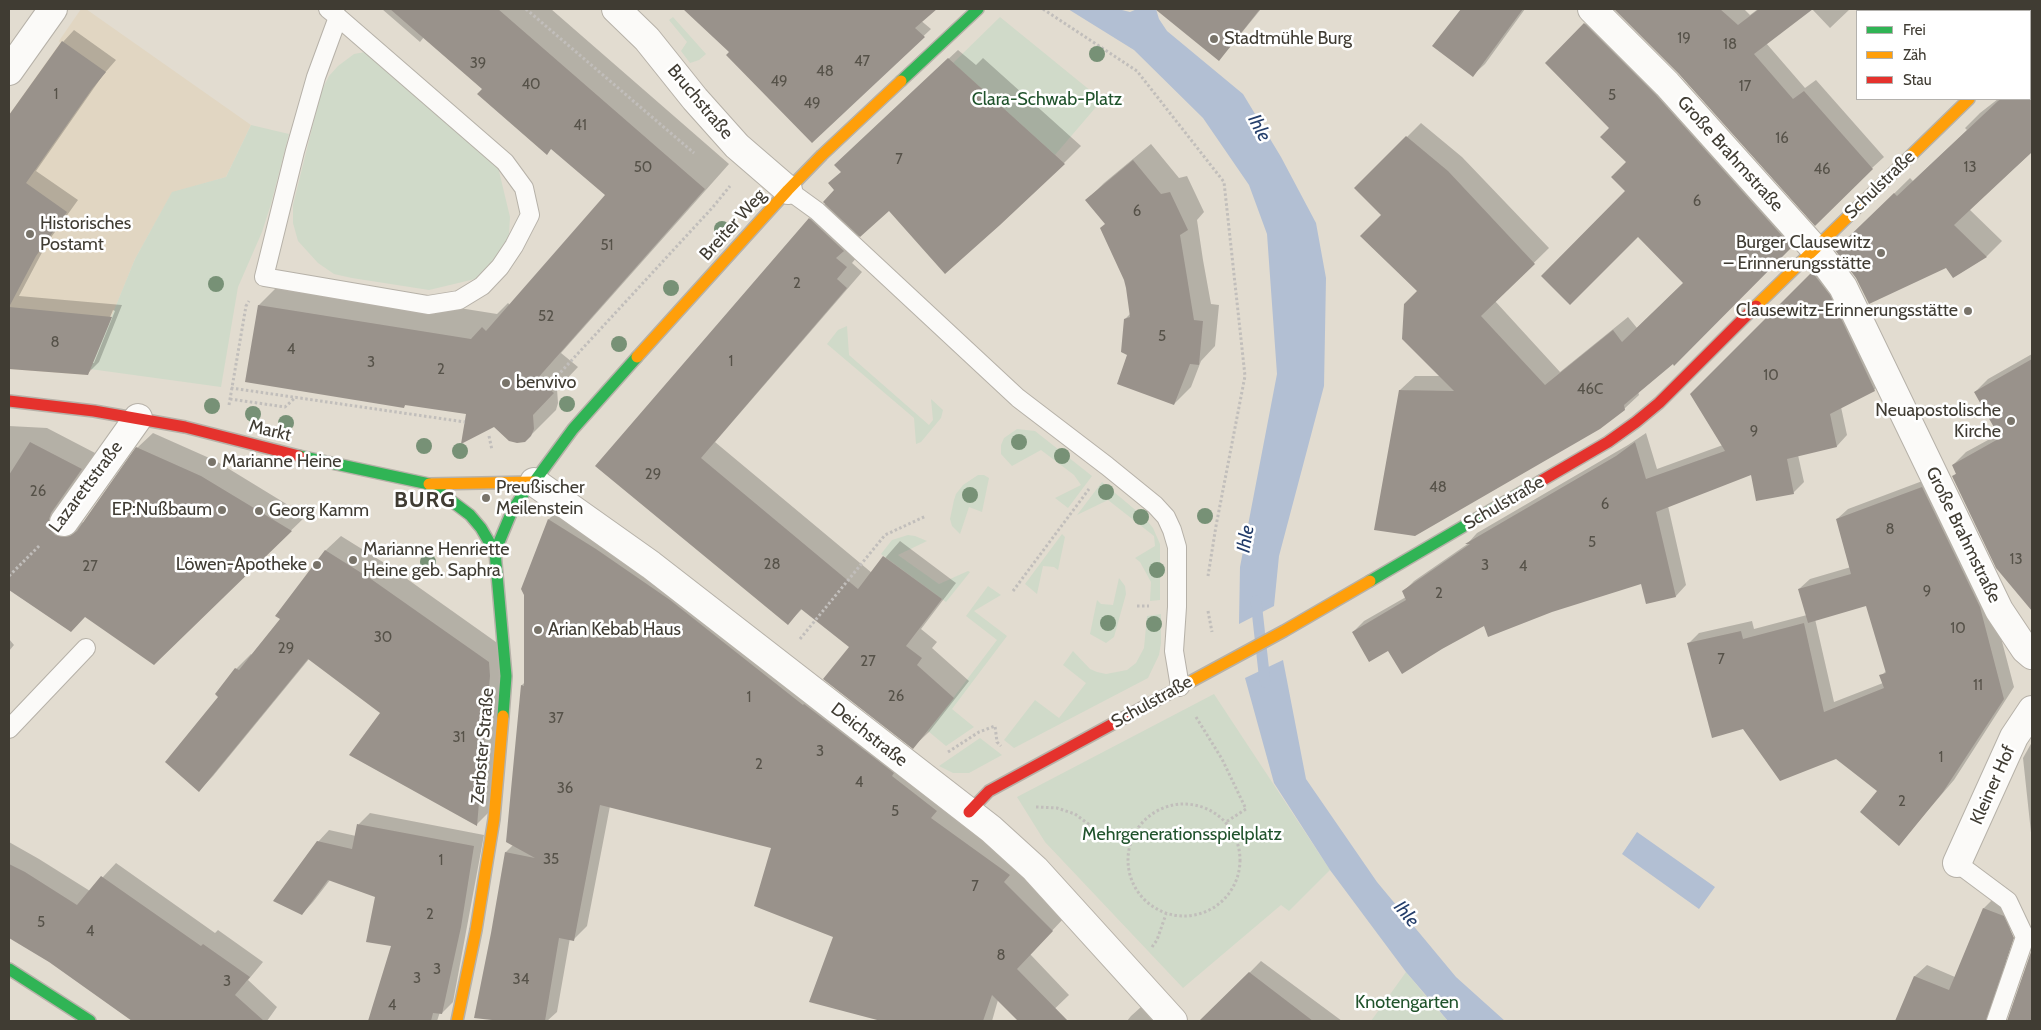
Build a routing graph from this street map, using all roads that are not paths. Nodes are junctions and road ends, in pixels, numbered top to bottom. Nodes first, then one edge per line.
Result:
1 (53, 9) edge
2 (616, 9) edge
3 (978, 9) edge
4 (1592, 9) edge
5 (333, 13) edge
6 (9, 71) edge
7 (1968, 100) edge
8 (788, 190) junction
9 (1814, 248) junction
10 (9, 401) edge
11 (138, 418) junction
12 (534, 482) junction
13 (429, 484) junction
14 (64, 522) road end
15 (495, 552) junction
16 (86, 648) dead end
17 (2032, 655) edge
18 (1180, 687) junction
19 (2032, 710) edge
20 (9, 729) edge
21 (969, 812) junction
22 (1957, 863) joint
23 (9, 969) edge
24 (84, 1020) edge
25 (457, 1021) edge
26 (1173, 1021) edge
27 (1996, 1021) edge

1 - 6 street
2 - 8 street, Bruchstraße
3 - 8 street, Breiter Weg
4 - 9 street, Große Brahmstraße
5 - 5 lane
7 - 9 street, Schulstraße
8 - 12 street, Breiter Weg
8 - 18 lane
9 - 17 street, Große Brahmstraße
9 - 18 street, Schulstraße
10 - 11 street, Markt
11 - 13 street, Markt
11 - 14 street, Lazarettstraße
12 - 13 street
12 - 15 street, Zerbster Straße
12 - 21 street, Deichstraße
13 - 15 street, Markt
15 - 25 street, Zerbster Straße
16 - 20 lane
18 - 21 street, Schulstraße
19 - 22 street, Kleiner Hof
21 - 26 street, Deichstraße
22 - 27 lane
23 - 24 street

